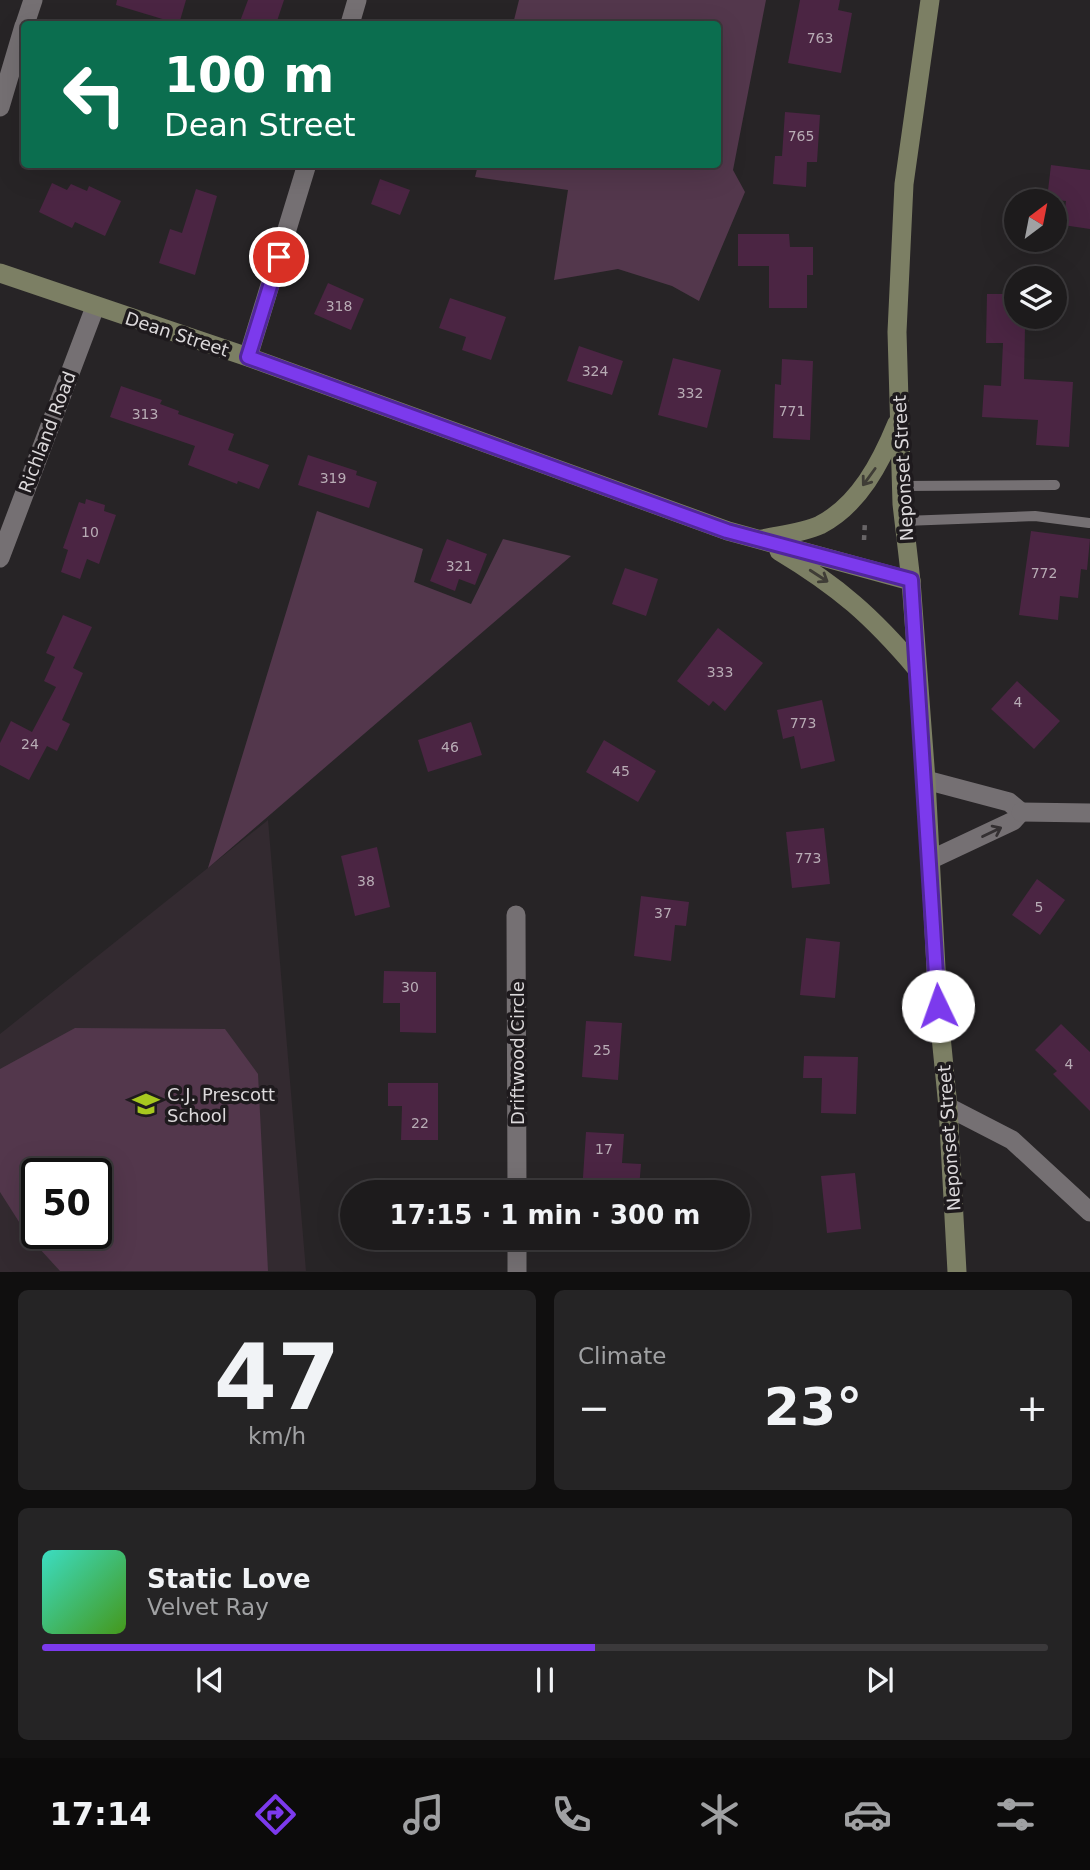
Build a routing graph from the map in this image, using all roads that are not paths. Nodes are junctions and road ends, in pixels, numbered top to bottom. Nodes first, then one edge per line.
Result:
1 (33, 0) edge
2 (357, 0) edge
3 (930, 0) edge
4 (26, 21) edge
5 (351, 21) edge
6 (21, 38) edge
7 (0, 107) edge
8 (306, 168) edge
9 (0, 273) edge
10 (95, 307) junction
11 (248, 357) junction
12 (900, 417) junction
13 (1055, 485) dead end
14 (902, 486) junction
15 (904, 521) junction
16 (1088, 523) edge
17 (761, 540) junction
18 (0, 558) edge
19 (911, 580) junction
20 (918, 669) junction
21 (926, 780) junction
22 (1021, 812) junction
23 (1090, 813) edge
24 (930, 860) junction
25 (516, 915) dead end
26 (948, 1107) junction
27 (517, 1180) edge
28 (1090, 1212) edge
29 (517, 1250) edge
30 (517, 1272) edge
31 (957, 1272) edge

1 - 4 street
2 - 5 street
3 - 12 main road, Neponset Street
6 - 7 street
8 - 11 street
9 - 10 main road, Dean Street
10 - 11 main road, Dean Street
10 - 18 street, Richland Road
11 - 17 main road, Dean Street
12 - 14 main road, Neponset Street
12 -> 17 main road
13 - 14 lane
14 - 15 main road, Neponset Street
15 - 16 lane
15 - 19 main road, Neponset Street
17 - 19 main road, Dean Street
17 -> 20 main road
19 - 20 main road, Neponset Street
20 - 21 main road, Neponset Street
21 - 22 street
21 - 24 main road, Neponset Street
22 - 23 street
24 -> 22 street
24 - 26 main road, Neponset Street
25 - 27 street, Driftwood Circle
26 - 28 street
26 - 31 main road, Neponset Street
29 - 30 street

